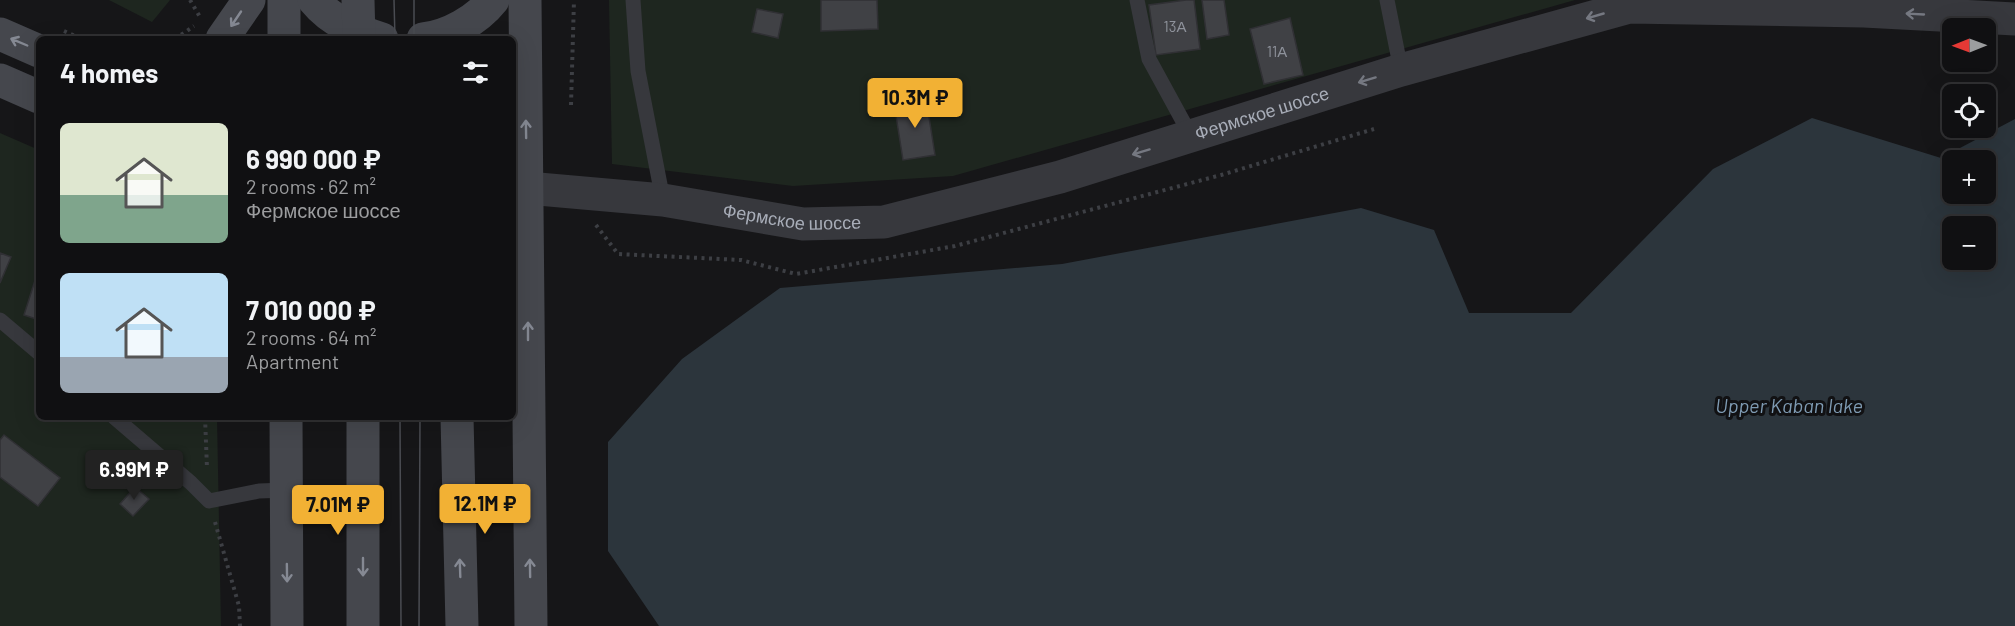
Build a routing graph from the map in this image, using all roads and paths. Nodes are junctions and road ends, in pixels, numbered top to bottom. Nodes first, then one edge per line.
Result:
1 (190, 0) edge
2 (249, 0) edge
3 (284, 0) edge
4 (314, 0) edge
5 (358, 0) edge
6 (457, 0) edge
7 (493, 0) edge
8 (525, 0) edge
9 (574, 0) edge
10 (633, 0) edge
11 (1137, 0) edge
12 (1387, 0) edge
13 (1672, 4) edge
14 (2015, 19) edge
15 (212, 30) edge
16 (0, 34) edge
17 (284, 36) edge
18 (359, 36) edge
19 (370, 36) edge
20 (433, 36) edge
21 (457, 36) edge
22 (36, 50) edge
23 (1401, 70) junction
24 (0, 80) edge
25 (36, 96) edge
26 (572, 105) dead end
27 (1191, 136) junction
28 (520, 187) edge
29 (663, 200) junction
30 (0, 320) edge
31 (36, 350) edge
32 (516, 375) edge
33 (118, 420) edge
34 (284, 420) edge
35 (528, 422) junction
36 (363, 431) edge
37 (457, 431) edge
38 (286, 481) junction
39 (287, 626) edge
40 (363, 626) edge
41 (462, 626) edge
42 (531, 626) edge

1 - 15 path
2 -> 15 main road
3 - 17 main road
4 - 19 main road
5 - 18 main road
6 - 21 main road
7 - 20 main road
28 -> 8 main road
9 - 26 path
10 - 29 lane
11 - 27 lane
12 - 23 lane
14 -> 13 street, Фермское шоссе
13 -> 23 street, Фермское шоссе
22 -> 16 main road
23 -> 27 street, Фермское шоссе
24 - 25 main road
27 -> 29 street, Фермское шоссе
28 - 29 street, Фермское шоссе
35 -> 28 main road
30 - 31 lane
32 - 35 main road
33 - 38 lane
34 - 38 main road
42 -> 35 main road
36 -> 40 main road
41 -> 37 main road
38 -> 39 main road

